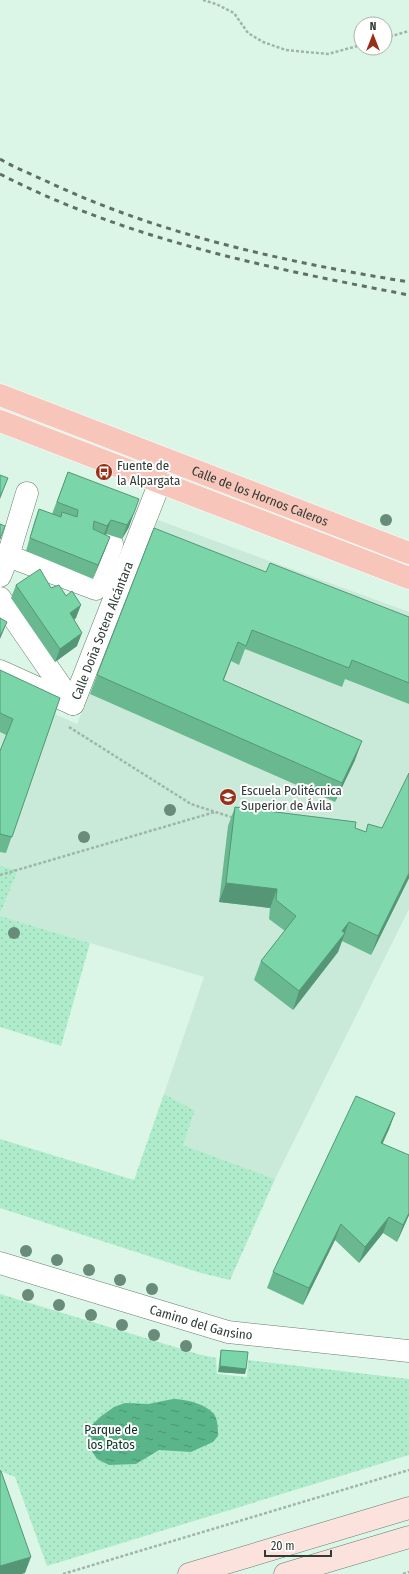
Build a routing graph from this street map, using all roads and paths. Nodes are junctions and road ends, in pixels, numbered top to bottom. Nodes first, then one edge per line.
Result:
1 (203, 0) edge
2 (409, 31) edge
3 (393, 36) edge
4 (353, 47) edge
5 (0, 395) edge
6 (0, 421) edge
7 (160, 482) junction
8 (27, 493) dead end
9 (112, 544) dead end
10 (409, 553) edge
11 (8, 556) junction
12 (0, 576) edge
13 (409, 578) edge
14 (0, 598) edge
15 (0, 671) edge
16 (73, 704) junction
17 (216, 812) junction
18 (238, 819) edge
19 (0, 875) edge
20 (0, 1263) edge
21 (409, 1351) edge
22 (409, 1470) edge
23 (409, 1508) edge
24 (409, 1537) edge
25 (409, 1572) edge
26 (63, 1574) edge
27 (189, 1574) edge
28 (285, 1574) edge
29 (403, 1574) edge

1 - 4 path
2 - 3 path
5 - 10 main road, Calle de los Hornos Caleros
6 - 7 main road, Calle de los Hornos Caleros
7 - 13 main road, Calle de los Hornos Caleros
7 - 16 street, Calle Doña Sotera Alcántara
8 - 11 street
9 - 11 street
11 - 12 street
14 - 16 street
15 - 16 street, Calle Doña Sotera Alcántara
16 - 17 path
17 - 18 path
17 - 19 path
20 - 21 street, Camino del Gansino
22 - 26 path
23 - 27 main road
24 - 28 main road
25 - 29 path

